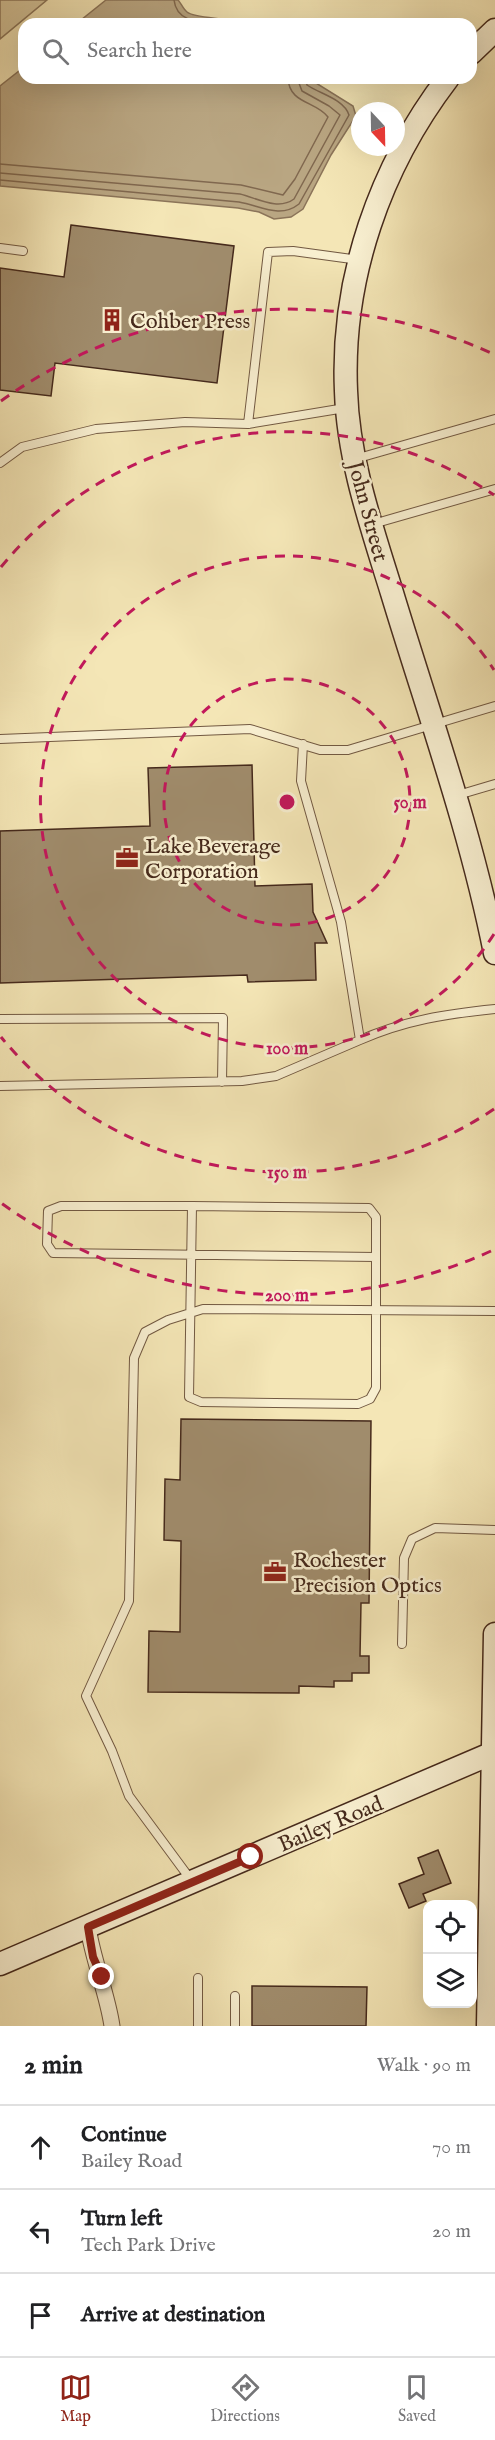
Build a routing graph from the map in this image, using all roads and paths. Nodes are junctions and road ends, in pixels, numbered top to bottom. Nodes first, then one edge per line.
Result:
1 (495, 30) edge
2 (477, 47) edge
3 (444, 84) edge
4 (0, 248) edge
5 (23, 251) dead end
6 (360, 260) junction
7 (347, 408) junction
8 (495, 419) edge
9 (248, 424) junction
10 (355, 459) junction
11 (0, 463) edge
12 (495, 489) edge
13 (372, 524) junction
14 (495, 706) edge
15 (432, 725) junction
16 (0, 739) edge
17 (303, 744) junction
18 (495, 784) edge
19 (454, 797) junction
20 (495, 953) edge
21 (495, 1009) edge
22 (0, 1019) edge
23 (360, 1040) junction
24 (222, 1082) junction
25 (0, 1086) edge
26 (192, 1206) junction
27 (191, 1255) junction
28 (376, 1257) junction
29 (376, 1311) junction
30 (495, 1311) edge
31 (189, 1313) junction
32 (495, 1530) edge
33 (495, 1634) edge
34 (402, 1644) dead end
35 (493, 1752) edge
36 (193, 1882) junction
37 (88, 1927) junction
38 (0, 1964) edge
39 (198, 1978) dead end
40 (235, 1996) dead end
41 (112, 2026) edge
42 (198, 2026) edge
43 (235, 2026) edge
44 (488, 2026) edge

1 - 2 street
3 - 6 street, John Street
4 - 5 lane
6 - 7 street, John Street
6 - 9 lane
7 - 9 lane
7 - 10 street, John Street
8 - 10 lane
9 - 11 lane
10 - 13 street, John Street
12 - 13 lane
13 - 15 street, John Street
14 - 15 lane
15 - 17 lane
15 - 19 street, John Street
16 - 17 lane
17 - 23 lane
18 - 19 lane
19 - 20 street, John Street
21 - 23 lane
22 - 24 lane
23 - 24 lane
24 - 25 lane
26 - 27 lane
26 - 27 lane
26 - 28 lane
27 - 28 lane
27 - 31 lane
28 - 29 lane
29 - 30 lane
29 - 31 lane
29 - 31 lane
31 - 36 lane
32 - 34 lane
33 - 35 street
35 - 36 street, Bailey Road
35 - 44 street
36 - 37 street, Bailey Road
37 - 38 street, Bailey Road
37 - 41 street
39 - 42 lane
40 - 43 lane

